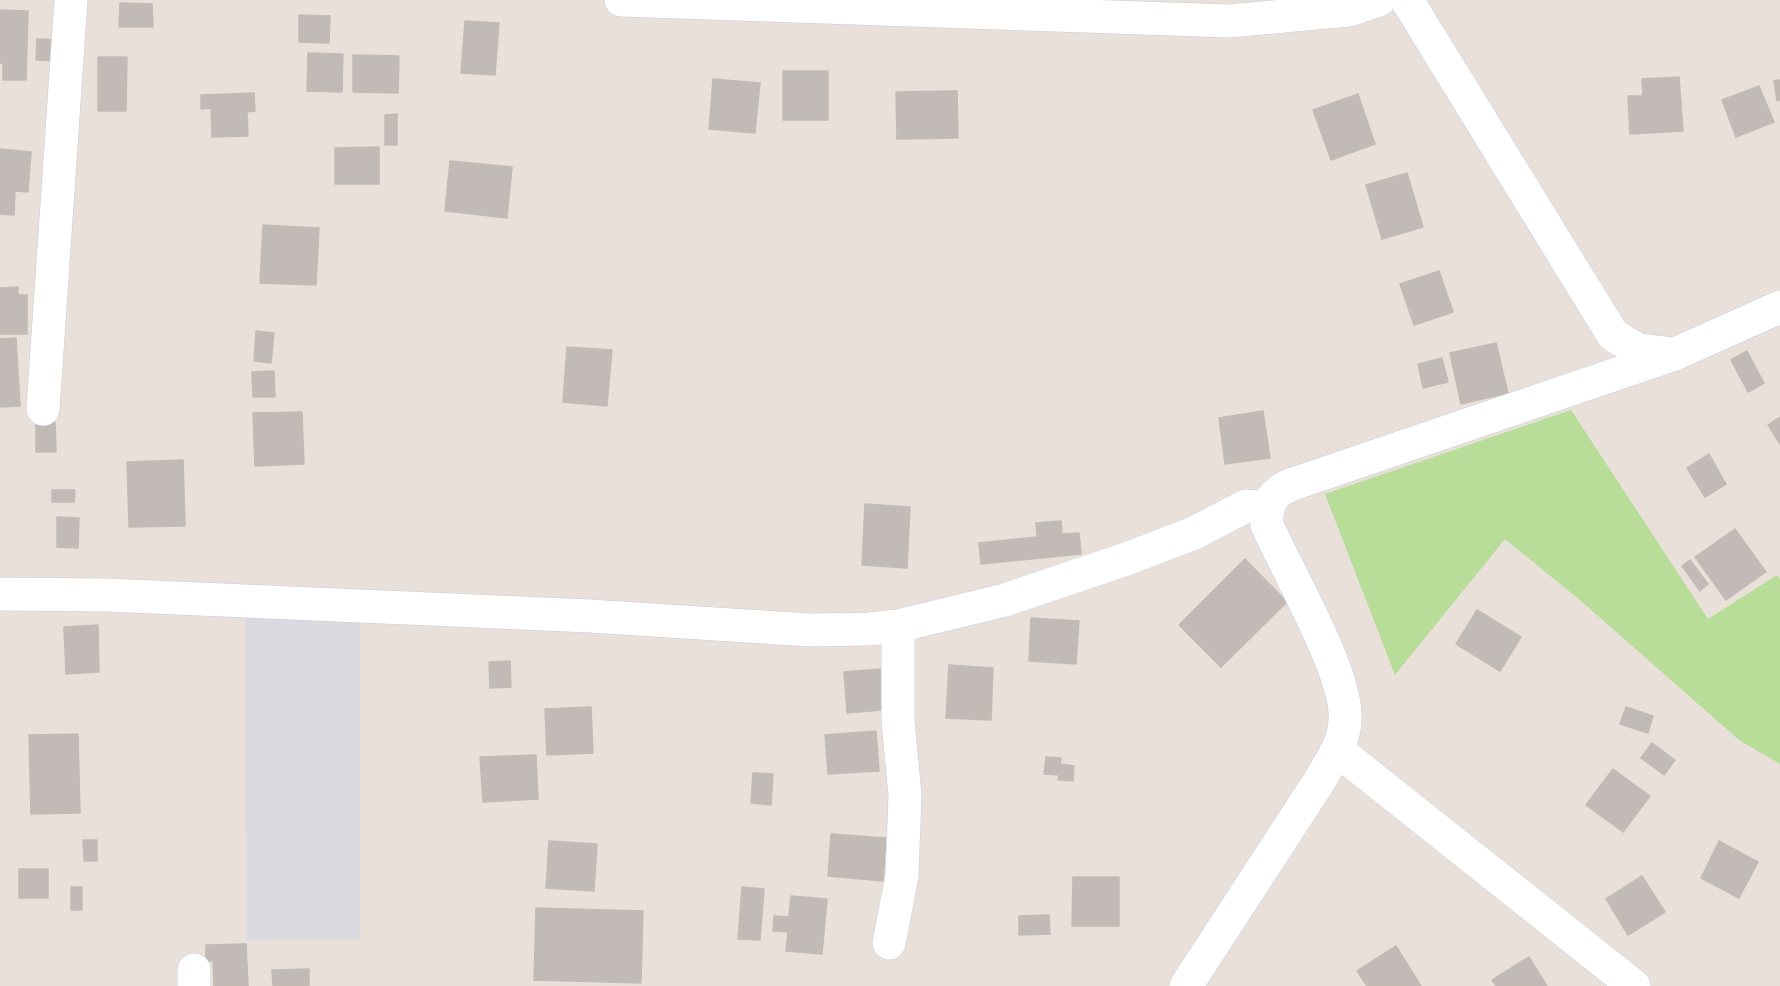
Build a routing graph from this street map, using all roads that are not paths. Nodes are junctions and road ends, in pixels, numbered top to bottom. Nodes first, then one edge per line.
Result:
1 (71, 0) edge
2 (621, 0) edge
3 (1379, 0) edge
4 (1407, 0) edge
5 (778, 2) edge
6 (933, 5) edge
7 (1780, 307) edge
8 (1597, 310) junction
9 (1675, 354) junction
10 (1566, 393) junction
11 (43, 409) dead end
12 (1266, 508) junction
13 (0, 594) edge
14 (898, 626) junction
15 (1337, 750) junction
16 (889, 943) dead end
17 (1186, 986) edge
18 (1634, 986) edge

1 - 11 street
2 - 5 street
3 - 6 street
4 - 8 street
5 - 6 street
7 - 9 street
8 - 9 street
8 - 10 street
9 - 10 street
10 - 12 street
12 - 14 street
12 - 15 street
13 - 14 street
14 - 16 street
15 - 17 street
15 - 18 street

